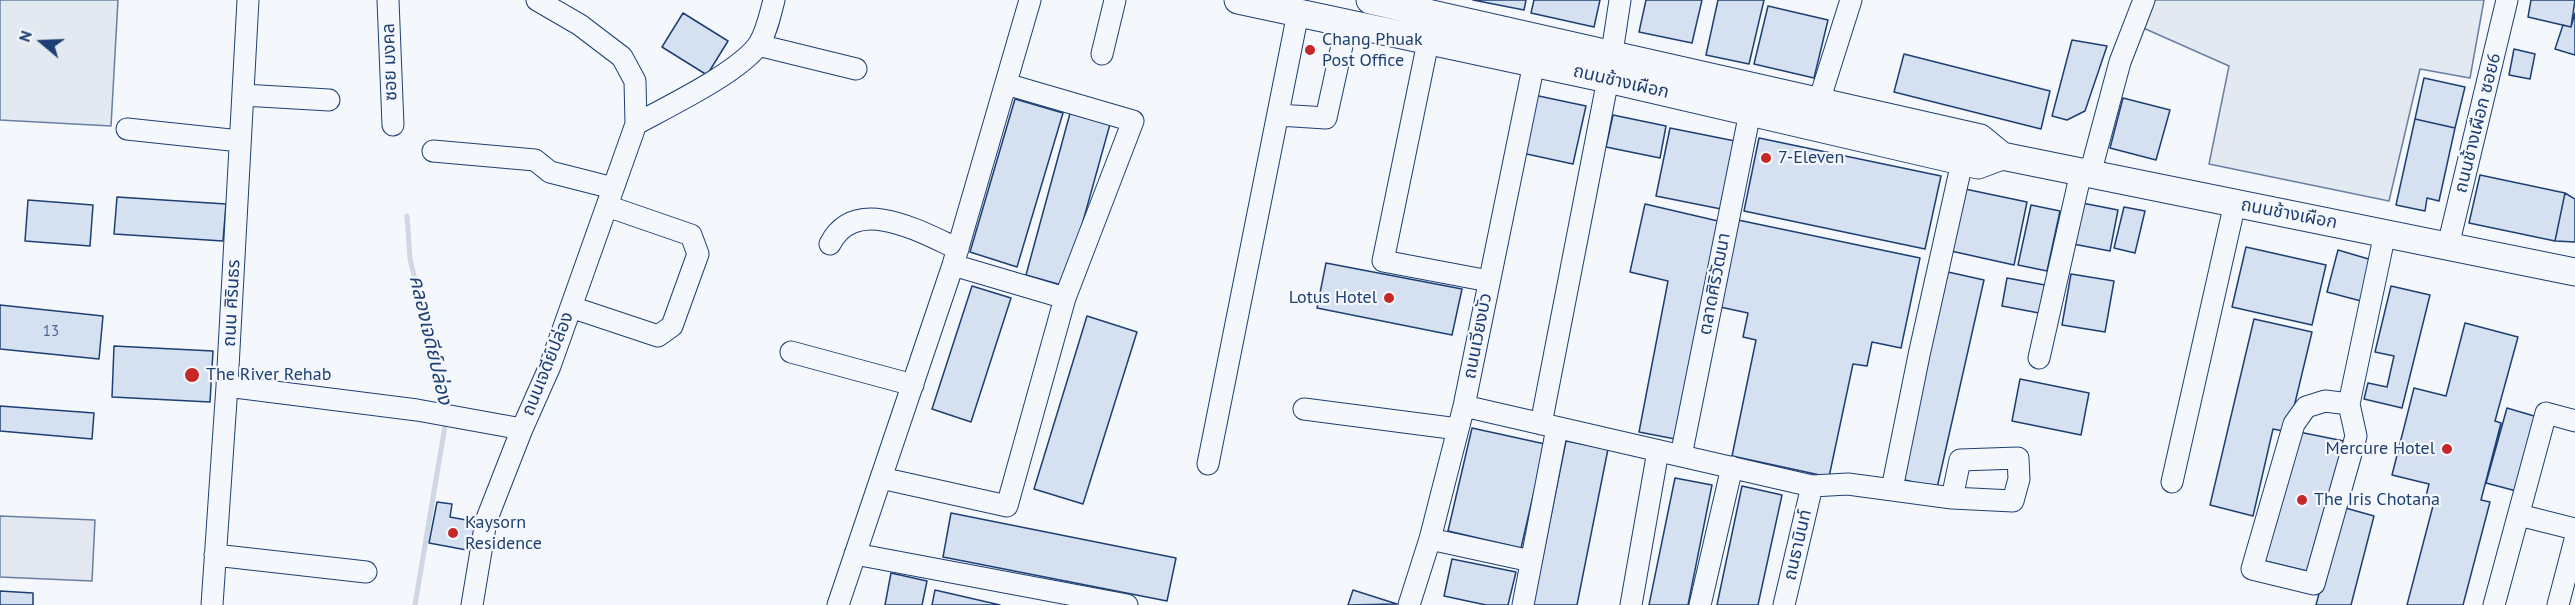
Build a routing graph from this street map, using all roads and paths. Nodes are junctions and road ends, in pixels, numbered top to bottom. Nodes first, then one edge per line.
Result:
1 (248, 0) edge
2 (388, 0) edge
3 (537, 0) edge
4 (774, 0) edge
5 (1030, 0) edge
6 (1115, 0) edge
7 (1238, 0) edge
8 (1370, 0) edge
9 (1620, 0) edge
10 (1851, 0) edge
11 (2144, 0) edge
12 (2507, 0) edge
13 (1298, 13) junction
14 (1347, 23) junction
15 (1428, 42) junction
16 (758, 45) junction
17 (1102, 54) dead end
18 (1534, 63) junction
19 (1610, 67) junction
20 (856, 69) dead end
21 (1006, 84) junction
22 (243, 95) junction
23 (329, 100) dead end
24 (1819, 101) junction
25 (1750, 112) junction
26 (1278, 115) junction
27 (393, 124) dead end
28 (636, 124) junction
29 (127, 129) dead end
30 (240, 141) junction
31 (433, 151) dead end
32 (2002, 156) junction
33 (1962, 162) junction
34 (2085, 173) junction
35 (610, 197) junction
36 (2235, 203) junction
37 (2385, 233) junction
38 (830, 244) dead end
39 (2448, 246) junction
40 (955, 257) junction
41 (2575, 272) edge
42 (1489, 281) junction
43 (1065, 298) junction
44 (571, 307) junction
45 (791, 352) dead end
46 (2039, 358) dead end
47 (913, 385) junction
48 (227, 386) junction
49 (2349, 404) junction
50 (1464, 406) junction
51 (1304, 409) dead end
52 (2575, 421) edge
53 (1549, 426) junction
54 (522, 429) junction
55 (1458, 429) junction
56 (1658, 451) junction
57 (1681, 456) junction
58 (1208, 464) dead end
59 (1732, 468) junction
60 (881, 478) junction
61 (2172, 482) dead end
62 (1812, 486) junction
63 (1892, 489) junction
64 (1952, 498) dead end
65 (2519, 515) junction
66 (2575, 529) edge
67 (1430, 539) junction
68 (2575, 540) edge
69 (855, 554) junction
70 (215, 555) junction
71 (1531, 561) junction
72 (366, 572) dead end
73 (212, 605) edge
74 (471, 605) edge
75 (838, 605) edge
76 (1127, 605) edge
77 (1409, 605) edge
78 (1523, 605) edge
79 (1631, 605) edge
80 (1700, 605) edge
81 (1784, 605) edge
82 (2494, 605) edge
83 (2558, 605) edge

1 - 22 street, ถนน ศิรินธร
2 - 27 street, ซอย มงคล
3 - 28 street
4 - 16 street
5 - 21 street
6 - 17 street
7 - 13 main road, ถนนช้างเผือก
8 - 19 main road, ถนนช้างเผือก
9 - 19 street
10 - 24 street
11 - 34 street
12 - 39 street, ถนนช้างเผือก ซอย6
13 - 14 main road, ถนนช้างเผือก
13 - 26 street
14 - 15 main road, ถนนช้างเผือก
14 - 26 street
15 - 18 main road, ถนนช้างเผือก
15 - 42 street
16 - 20 street
16 - 28 street
18 - 19 main road, ถนนช้างเผือก
18 - 42 street, ถนนเวียงบัว
19 - 24 main road, ถนนช้างเผือก
19 - 25 main road, ถนนช้างเผือก
19 - 53 street
21 - 40 street
21 - 43 street
22 - 23 street
22 - 30 street, ถนน ศิรินธร
24 - 32 main road, ถนนช้างเผือก
25 - 33 main road, ถนนช้างเผือก
25 - 57 street, ตลาดศิริวัฒนา
26 - 58 street
28 - 35 street, ถนนเจดีย์ปล่อง
29 - 30 street
30 - 48 street, ถนน ศิรินธร
31 - 35 street
32 - 33 main road, ถนนช้างเผือก
32 - 34 main road, ถนนช้างเผือก
33 - 63 street
34 - 36 main road, ถนนช้างเผือก
34 - 46 street
35 - 44 street, ถนนเจดีย์ปล่อง
35 - 44 street
36 - 37 main road, ถนนช้างเผือก
36 - 61 street
37 - 39 main road, ถนนช้างเผือก
37 - 49 street
38 - 40 street
39 - 41 main road, ถนนช้างเผือก
40 - 43 street
40 - 47 street
42 - 50 street, ถนนเวียงบัว
43 - 60 street
44 - 54 street, ถนนเจดีย์ปล่อง
45 - 47 street
47 - 60 street
48 - 54 street
48 - 70 street, ถนน ศิรินธร
49 - 49 street
50 - 53 street
50 - 55 street, ถนนเวียงบัว
51 - 55 street
52 - 65 street
53 - 56 street
53 - 71 street
54 - 74 street, ถนนเจดีย์ปล่อง
55 - 67 street, ถนนเวียงบัว
56 - 57 street
56 - 79 street
57 - 59 street
59 - 62 street
59 - 80 street
60 - 69 street
62 - 63 street
62 - 81 street, ถนธานินท์
63 - 64 street
65 - 66 street
65 - 82 street
67 - 71 street
67 - 77 street, ถนนเวียงบัว
68 - 83 street
69 - 75 street
69 - 76 street
70 - 72 street
70 - 73 street, ถนน ศิรินธร
71 - 78 street

